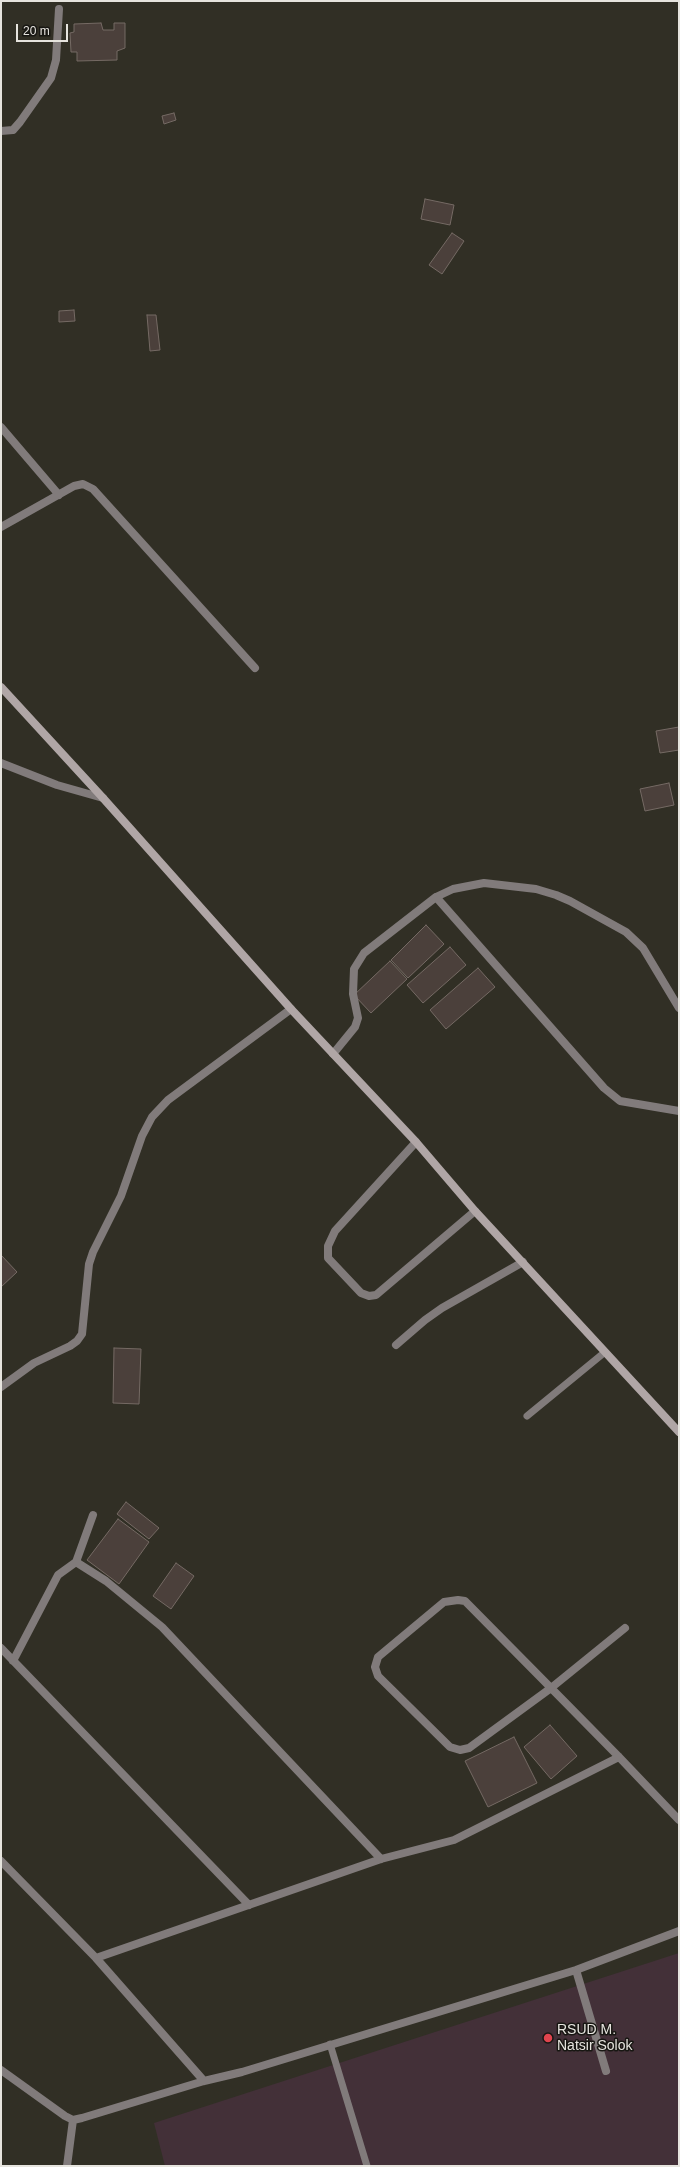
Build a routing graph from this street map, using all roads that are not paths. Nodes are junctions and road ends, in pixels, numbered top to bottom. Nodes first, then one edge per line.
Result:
1 (59, 10) dead end
2 (1, 131) edge
3 (1, 427) edge
4 (59, 495) junction
5 (1, 527) edge
6 (255, 668) dead end
7 (1, 687) edge
8 (1, 763) edge
9 (103, 798) junction
10 (436, 897) junction
11 (679, 1008) edge
12 (291, 1009) junction
13 (333, 1054) junction
14 (679, 1110) edge
15 (416, 1142) junction
16 (475, 1211) junction
17 (523, 1262) junction
18 (396, 1345) dead end
19 (605, 1352) junction
20 (1, 1387) edge
21 (527, 1416) dead end
22 (679, 1432) edge
23 (93, 1515) dead end
24 (76, 1562) junction
25 (625, 1628) dead end
26 (1, 1648) edge
27 (13, 1660) junction
28 (551, 1688) junction
29 (619, 1757) junction
30 (679, 1820) edge
31 (382, 1859) junction
32 (1, 1861) edge
33 (250, 1905) junction
34 (679, 1931) edge
35 (96, 1958) junction
36 (576, 1970) junction
37 (330, 2044) junction
38 (1, 2070) edge
39 (606, 2071) dead end
40 (204, 2081) junction
41 (73, 2120) junction
42 (66, 2166) edge
43 (367, 2166) edge

1 - 2 street
3 - 4 street
4 - 5 street
4 - 6 street
7 - 9 street
8 - 9 street
9 - 12 street
10 - 11 street
10 - 13 street
10 - 14 street
12 - 13 street
12 - 20 street
13 - 15 street
15 - 16 street
15 - 16 street
16 - 17 street
17 - 18 street
17 - 19 street
19 - 21 lane
19 - 22 street
23 - 24 street
24 - 27 street
24 - 31 street
25 - 28 street
26 - 27 street
27 - 33 street
28 - 28 street
28 - 29 street
29 - 30 street
29 - 31 street
31 - 33 street
32 - 35 street
33 - 35 street
34 - 36 street
35 - 40 street
36 - 37 street
36 - 39 street
37 - 40 street
37 - 43 lane
38 - 41 street
40 - 41 street
41 - 42 street

